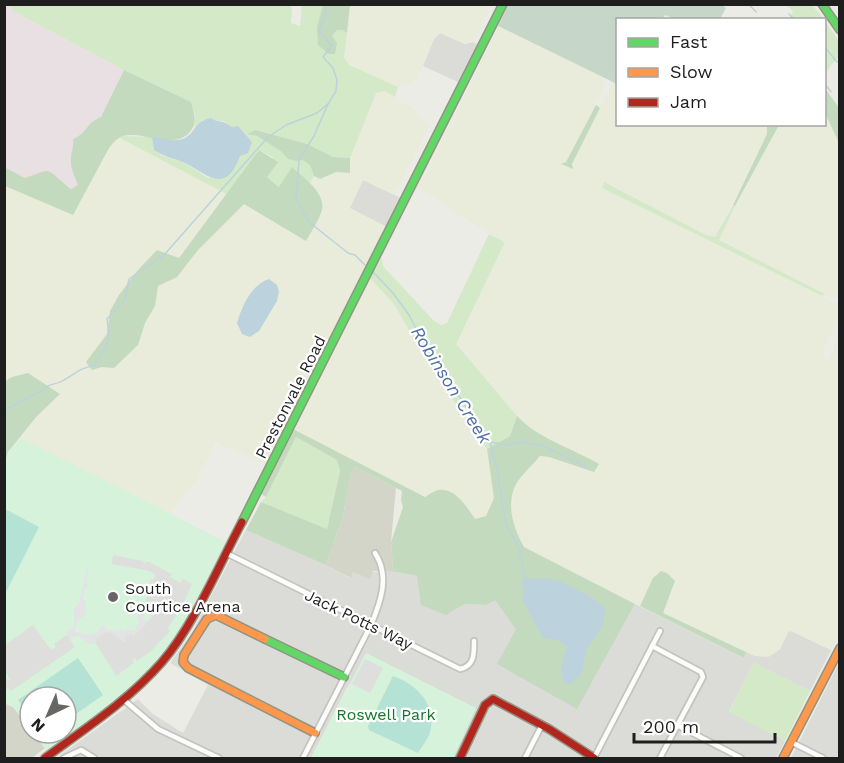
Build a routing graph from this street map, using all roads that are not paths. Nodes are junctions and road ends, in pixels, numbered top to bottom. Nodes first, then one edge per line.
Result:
1 (503, 4) edge
2 (822, 4) edge
3 (840, 30) edge
4 (226, 553) junction
5 (375, 553) dead end
6 (371, 625) junction
7 (660, 631) dead end
8 (474, 640) dead end
9 (652, 646) junction
10 (840, 648) edge
11 (344, 677) junction
12 (124, 700) junction
13 (542, 725) junction
14 (677, 725) junction
15 (315, 733) junction
16 (791, 742) junction
17 (594, 758) edge
18 (45, 759) edge
19 (64, 759) edge
20 (94, 759) edge
21 (219, 759) edge
22 (303, 759) edge
23 (460, 759) edge
24 (525, 759) edge
25 (660, 759) edge
26 (741, 759) edge
27 (783, 759) edge
28 (824, 759) edge

1 - 4 main road, Prestonvale Road
2 - 3 main road
4 - 6 street, Jack Potts Way
4 - 12 main road, Prestonvale Road
5 - 6 street
6 - 8 street, Jack Potts Way
6 - 11 street
7 - 9 street
9 - 14 street
9 - 17 street
10 - 16 main road
11 - 15 street
11 - 15 main road
12 - 18 main road, Prestonvale Road
12 - 21 street
13 - 17 main road
13 - 23 main road
13 - 24 street
14 - 25 street
14 - 26 street
15 - 22 street
16 - 27 main road
16 - 28 street
19 - 20 street

